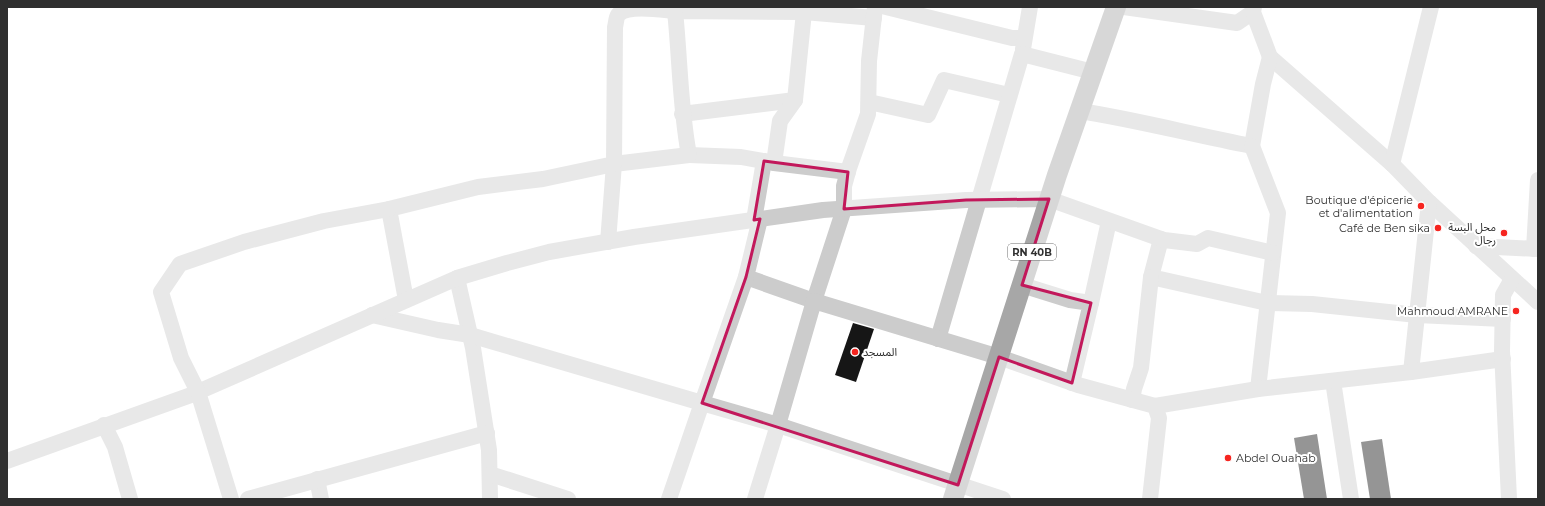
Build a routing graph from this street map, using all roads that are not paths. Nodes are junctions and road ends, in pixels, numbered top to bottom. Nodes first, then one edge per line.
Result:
1 (886, 7) edge
2 (1030, 7) edge
3 (1116, 7) edge
4 (1124, 7) edge
5 (1431, 7) edge
6 (804, 9) edge
7 (1254, 9) edge
8 (675, 11) junction
9 (874, 12) edge
10 (1024, 38) junction
11 (1022, 54) junction
12 (1270, 57) junction
13 (1093, 72) junction
14 (1009, 95) junction
15 (795, 100) junction
16 (869, 102) junction
17 (1080, 111) junction
18 (682, 114) junction
19 (1252, 146) junction
20 (689, 155) junction
21 (769, 162) junction
22 (614, 164) junction
23 (1392, 164) junction
24 (848, 172) junction
25 (1538, 180) edge
26 (1049, 199) junction
27 (978, 200) junction
28 (1429, 202) junction
29 (389, 209) junction
30 (844, 209) junction
31 (757, 219) junction
32 (1109, 221) junction
33 (1161, 239) junction
34 (608, 242) junction
35 (1476, 246) junction
36 (1536, 249) edge
37 (1273, 253) junction
38 (746, 277) junction
39 (1151, 277) junction
40 (457, 278) junction
41 (1512, 279) junction
42 (1022, 285) junction
43 (406, 300) junction
44 (814, 301) junction
45 (1267, 302) junction
46 (1538, 302) edge
47 (1091, 303) junction
48 (372, 315) junction
49 (1417, 315) junction
50 (1503, 319) junction
51 (470, 335) junction
52 (938, 339) junction
53 (999, 357) junction
54 (1503, 359) junction
55 (1411, 372) junction
56 (1333, 381) junction
57 (1072, 383) junction
58 (1258, 389) junction
59 (198, 392) junction
60 (1132, 400) junction
61 (702, 403) junction
62 (1155, 406) junction
63 (104, 425) junction
64 (778, 425) junction
65 (487, 433) junction
66 (7, 461) edge
67 (490, 474) junction
68 (317, 479) junction
69 (956, 492) edge
70 (130, 499) edge
71 (231, 499) edge
72 (248, 499) edge
73 (321, 499) edge
74 (490, 499) edge
75 (568, 499) edge
76 (669, 499) edge
77 (755, 499) edge
78 (1003, 499) edge
79 (1150, 499) edge
80 (1351, 499) edge
81 (1509, 499) edge

1 - 10 street
2 - 10 street
3 - 13 main road, RN 40B
4 - 7 street
5 - 23 street
6 - 8 street
6 - 9 street
6 - 15 street
7 - 12 street
8 - 18 street
8 - 22 street
9 - 16 street
10 - 11 street
11 - 13 street
11 - 14 street
12 - 19 street
12 - 23 street
13 - 17 main road, RN 40B
14 - 16 street
14 - 27 street
15 - 18 street
15 - 21 street
16 - 24 street
17 - 19 street
17 - 26 main road, RN 40B
18 - 20 street
19 - 37 street
20 - 21 street
20 - 22 street
21 - 24 street
21 - 31 street
22 - 29 street
22 - 34 street
23 - 28 street
24 - 30 street
25 - 36 street
26 - 27 street
26 - 32 street
26 - 42 main road, RN 40B
27 - 30 street
27 - 52 street
28 - 35 street
28 - 49 street
29 - 43 street
29 - 59 street
30 - 31 street
30 - 44 street
31 - 34 street
31 - 38 street
32 - 33 street
32 - 47 street
33 - 37 street
33 - 39 street
34 - 40 street
35 - 36 street
35 - 41 street
37 - 45 street
38 - 44 street
38 - 61 street
39 - 45 street
39 - 60 street
40 - 43 street
40 - 51 street
41 - 46 street
41 - 50 street
42 - 47 street
42 - 53 main road, RN 40B
43 - 48 street
44 - 52 street
44 - 64 street
45 - 49 street
45 - 58 street
47 - 57 street
48 - 51 street
48 - 59 street
49 - 50 street
49 - 55 street
50 - 54 street
51 - 61 street
51 - 65 street
52 - 53 street
53 - 57 street
53 - 69 main road, RN 40B
54 - 55 street
54 - 81 street
55 - 56 street
56 - 58 street
56 - 80 street
57 - 60 street
58 - 62 street
59 - 63 street
59 - 71 street
60 - 62 street
61 - 64 street
61 - 76 street
62 - 79 street
63 - 66 street
63 - 70 street
64 - 69 street
64 - 77 street
65 - 67 street
65 - 68 street
67 - 74 street
67 - 75 street
68 - 72 street
68 - 73 street
69 - 78 street

